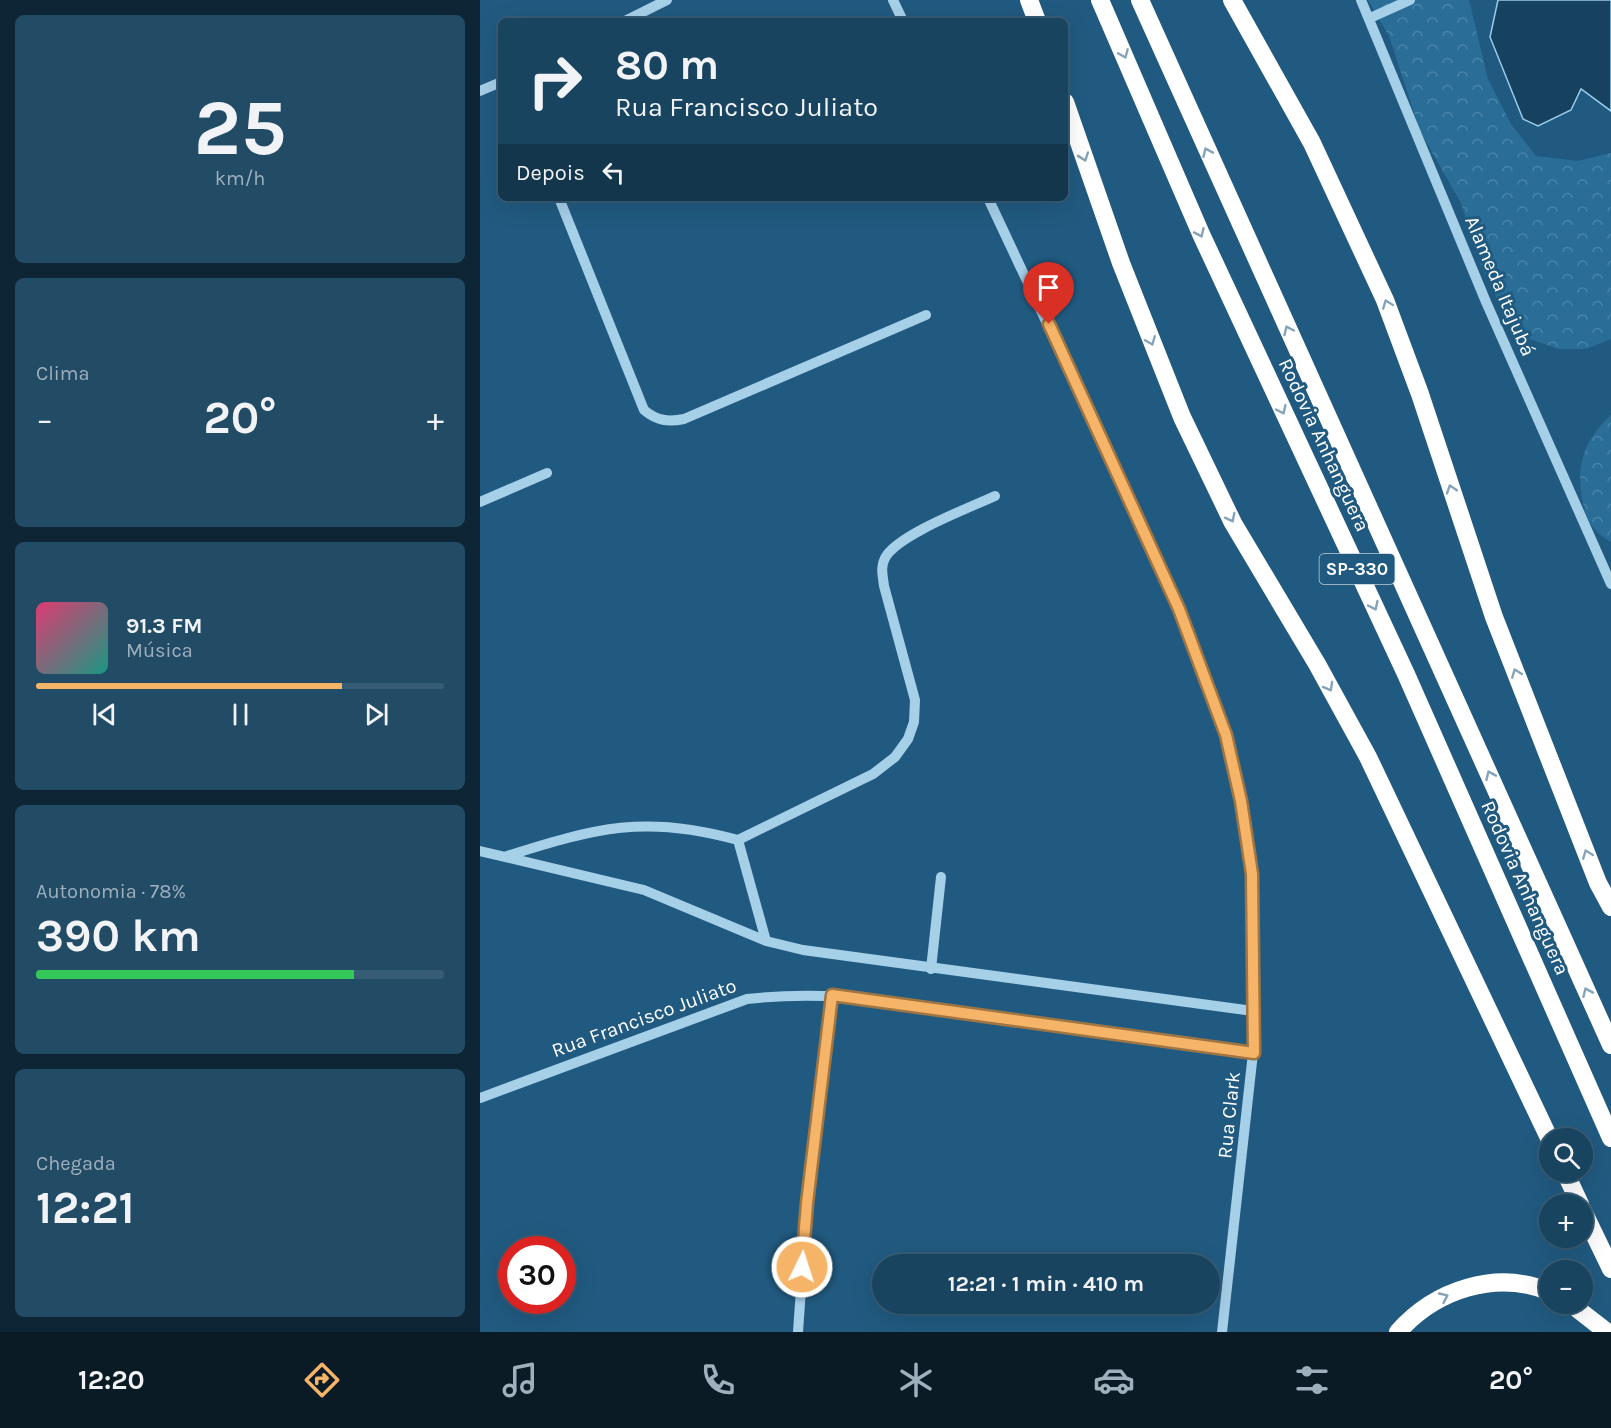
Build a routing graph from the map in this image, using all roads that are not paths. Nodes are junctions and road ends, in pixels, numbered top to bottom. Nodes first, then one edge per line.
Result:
1 (667, 0) edge
2 (893, 0) edge
3 (1029, 0) edge
4 (1100, 0) edge
5 (1140, 0) edge
6 (1232, 0) edge
7 (1361, 0) edge
8 (1410, 0) edge
9 (631, 18) edge
10 (902, 18) edge
11 (1036, 18) edge
12 (1370, 18) junction
13 (498, 83) edge
14 (480, 91) edge
15 (1068, 111) edge
16 (560, 201) edge
17 (989, 201) edge
18 (926, 315) dead end
19 (547, 473) dead end
20 (995, 496) dead end
21 (480, 502) edge
22 (1611, 584) edge
23 (738, 840) junction
24 (480, 851) edge
25 (506, 857) junction
26 (941, 877) dead end
27 (1611, 907) edge
28 (766, 941) junction
29 (931, 969) junction
30 (832, 995) junction
31 (1253, 1011) junction
32 (1611, 1045) edge
33 (1254, 1053) junction
34 (480, 1098) edge
35 (1544, 1128) edge
36 (1611, 1138) edge
37 (1593, 1232) edge
38 (1611, 1269) edge
39 (1539, 1289) edge
40 (1584, 1314) edge
41 (798, 1332) edge
42 (1222, 1332) edge
43 (1398, 1332) edge
44 (1607, 1332) edge

1 - 9 street
2 - 10 street
3 - 11 highway
4 -> 36 highway, Rodovia Anhanguera / SP-330
32 -> 5 highway, Rodovia Anhanguera / SP-330
27 -> 6 highway
7 - 12 street, Alameda Itajubá
8 - 12 street
12 - 22 street, Alameda Itajubá
13 - 14 street
15 -> 35 highway
16 - 18 street
17 - 31 street, Rua Clark
19 - 21 street
20 - 23 street
23 - 25 street
23 - 28 street
24 - 25 street
25 - 28 street
26 - 29 street
28 - 29 street
29 - 31 street
30 - 33 street, Rua Francisco Juliato
30 - 34 street, Rua Francisco Juliato
30 - 41 street
31 - 33 street, Rua Clark
33 - 42 street, Rua Clark
37 - 38 highway
43 -> 39 highway
40 - 44 highway

